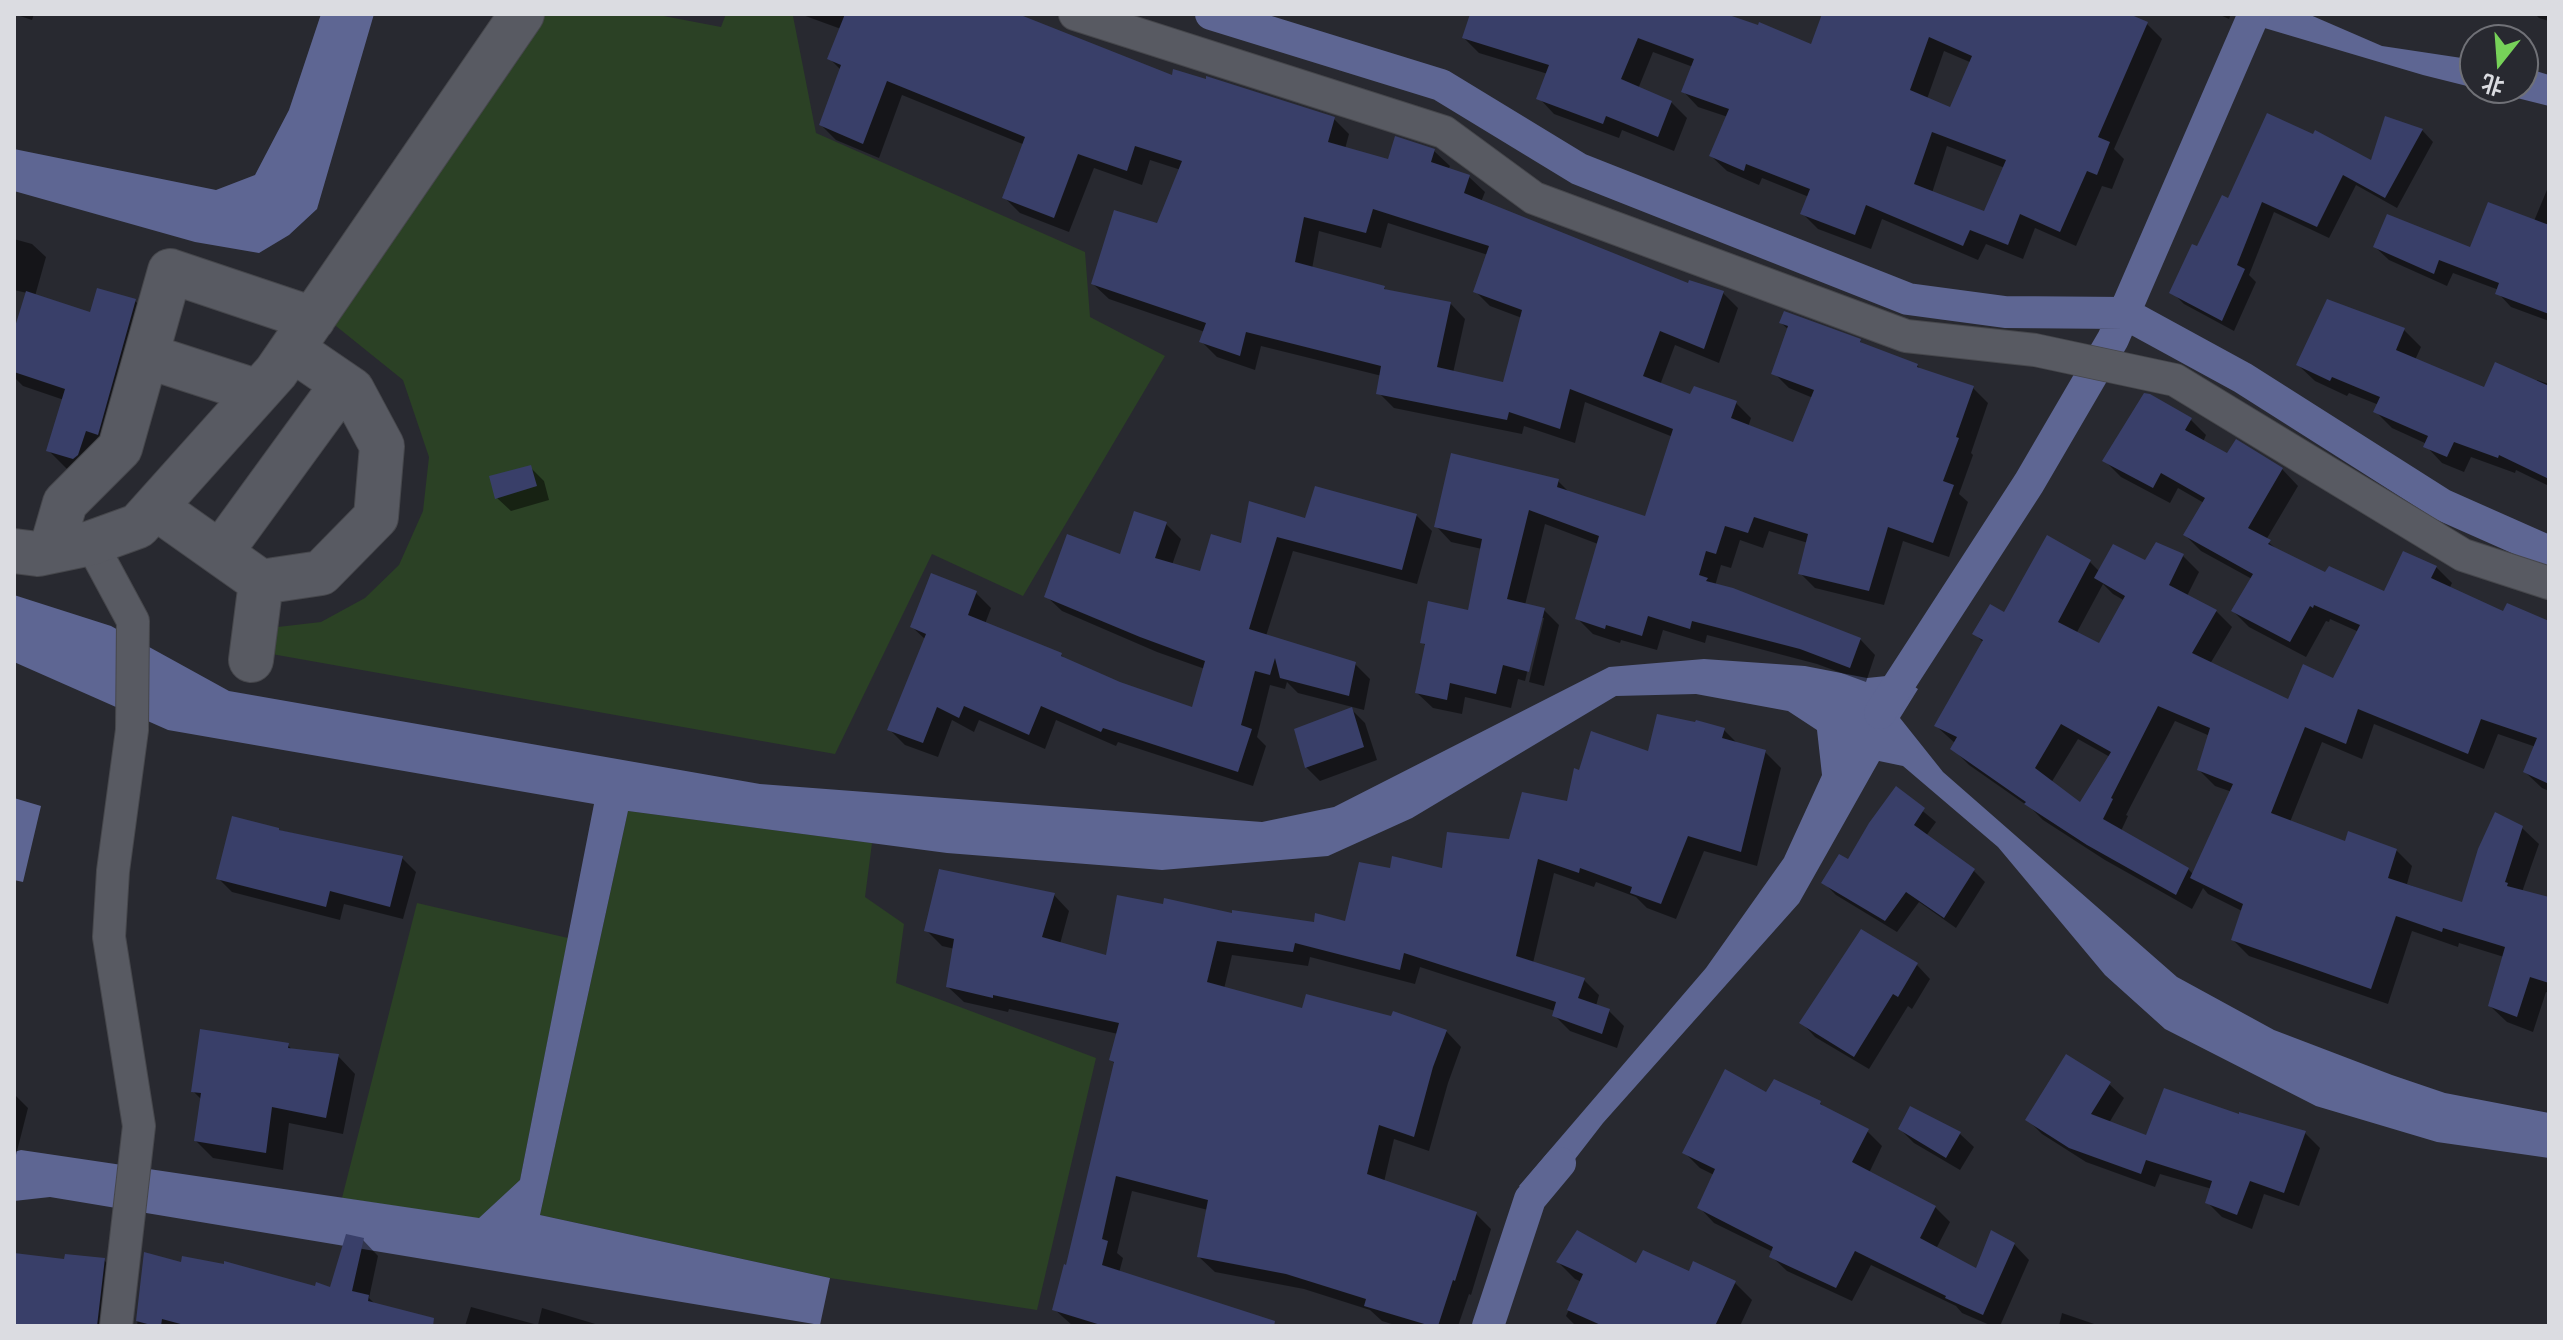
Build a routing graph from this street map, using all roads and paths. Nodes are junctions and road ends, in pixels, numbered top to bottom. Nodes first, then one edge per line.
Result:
1 (522, 14) edge
2 (1075, 14) edge
3 (302, 334) junction
4 (147, 356) junction
5 (343, 384) junction
6 (258, 392) junction
7 (155, 507) junction
8 (52, 548) edge
9 (220, 553) junction
10 (261, 582) junction
11 (2549, 583) edge
12 (251, 660) dead end
13 (116, 1326) edge

1 - 3 street
2 - 11 street
3 - 4 street
3 - 5 street
3 - 6 street
4 - 6 street
4 - 8 street
5 - 9 street
5 - 10 street
6 - 7 street
7 - 8 street
7 - 9 street
8 - 13 street
9 - 10 street
10 - 12 street

